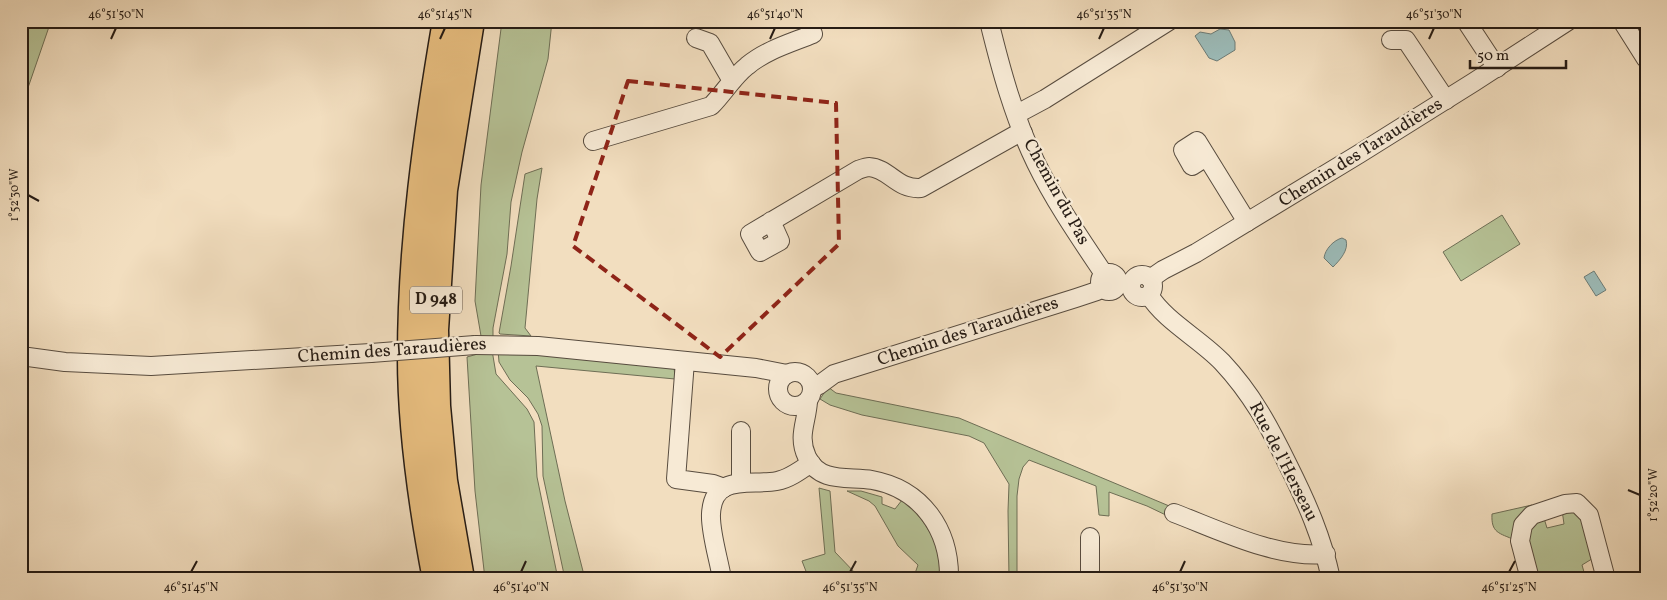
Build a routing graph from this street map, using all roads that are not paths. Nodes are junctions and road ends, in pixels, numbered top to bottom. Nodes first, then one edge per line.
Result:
1 (446, 21) edge
2 (471, 21) edge
3 (990, 21) edge
4 (1170, 21) edge
5 (1466, 21) edge
6 (1568, 21) edge
7 (1622, 21) edge
8 (810, 28) edge
9 (696, 38) dead end
10 (1390, 40) dead end
11 (1646, 59) edge
12 (1497, 68) junction
13 (732, 81) junction
14 (1446, 100) junction
15 (1017, 114) junction
16 (1023, 133) junction
17 (593, 141) dead end
18 (1206, 157) dead end
19 (771, 221) dead end
20 (1247, 222) junction
21 (1126, 283) junction
22 (21, 356) edge
23 (685, 362) junction
24 (798, 384) junction
25 (802, 428) junction
26 (741, 432) dead end
27 (811, 463) junction
28 (741, 482) junction
29 (724, 488) junction
30 (1174, 513) dead end
31 (1090, 537) dead end
32 (1326, 554) junction
33 (436, 579) edge
34 (461, 579) edge
35 (722, 579) edge
36 (949, 579) edge
37 (1090, 579) edge
38 (1331, 579) edge
39 (1530, 579) edge
40 (1606, 579) edge

1 - 33 highway, D 948
2 - 34 highway, D 948
3 - 15 street, Chemin du Pas
4 - 15 street
5 - 12 street
6 - 12 street, Chemin des Taraudières
7 - 11 street
8 - 13 street
9 - 13 street
10 - 14 street
12 - 14 street, Chemin des Taraudières
13 - 17 street
14 - 20 street, Chemin des Taraudières
15 - 16 street, Chemin du Pas
16 - 19 street
16 - 21 street, Chemin du Pas
18 - 20 street
20 - 21 street, Chemin des Taraudières
21 - 24 street, Chemin des Taraudières
21 - 32 street, Rue de l'Herseau
22 - 23 street, Chemin des Taraudières, bridge
23 - 24 street, Chemin des Taraudières
23 - 29 street
24 - 25 street
24 - 25 street
25 - 27 street
26 - 28 street
27 - 28 street
27 - 36 street
28 - 29 street
29 - 35 street
30 - 32 street
31 - 37 street
32 - 38 street, Rue de l'Herseau
39 - 40 street

